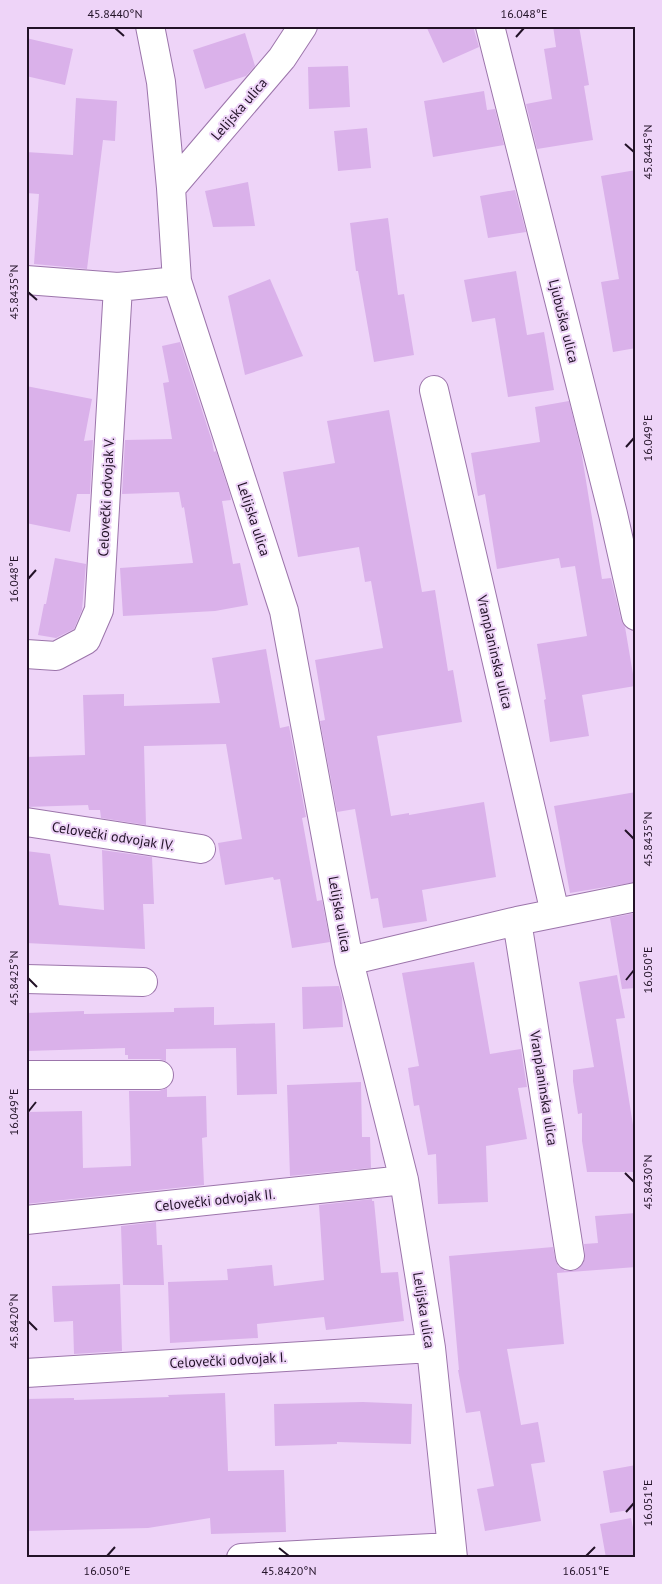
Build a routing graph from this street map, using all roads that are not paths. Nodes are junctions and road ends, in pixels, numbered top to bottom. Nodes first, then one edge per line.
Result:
1 (150, 26) edge
2 (303, 26) edge
3 (490, 26) edge
4 (171, 188) junction
5 (26, 280) edge
6 (177, 281) junction
7 (118, 287) junction
8 (434, 390) dead end
9 (636, 616) edge
10 (26, 654) edge
11 (26, 822) edge
12 (201, 849) dead end
13 (636, 897) edge
14 (555, 913) junction
15 (517, 921) junction
16 (349, 961) junction
17 (26, 979) edge
18 (143, 982) dead end
19 (26, 1075) edge
20 (159, 1075) dead end
21 (404, 1180) junction
22 (26, 1220) edge
23 (570, 1256) dead end
24 (431, 1348) junction
25 (26, 1373) edge
26 (452, 1552) edge
27 (242, 1558) edge

1 - 4 street, Lelijska ulica
2 - 4 street, Lelijska ulica
3 - 9 street, Ljubuška ulica
4 - 6 street, Lelijska ulica
5 - 7 street
6 - 7 street
6 - 16 street, Lelijska ulica
7 - 10 street, Celovečki odvojak V.
8 - 14 street, Vranplaninska ulica
11 - 12 street, Celovečki odvojak IV.
13 - 14 street
14 - 15 street
15 - 16 street
15 - 23 street, Vranplaninska ulica
16 - 21 street, Lelijska ulica
17 - 18 street
19 - 20 street
21 - 22 street, Celovečki odvojak II.
21 - 24 street, Lelijska ulica
24 - 25 street, Celovečki odvojak I.
24 - 26 street, Lelijska ulica
26 - 27 street

